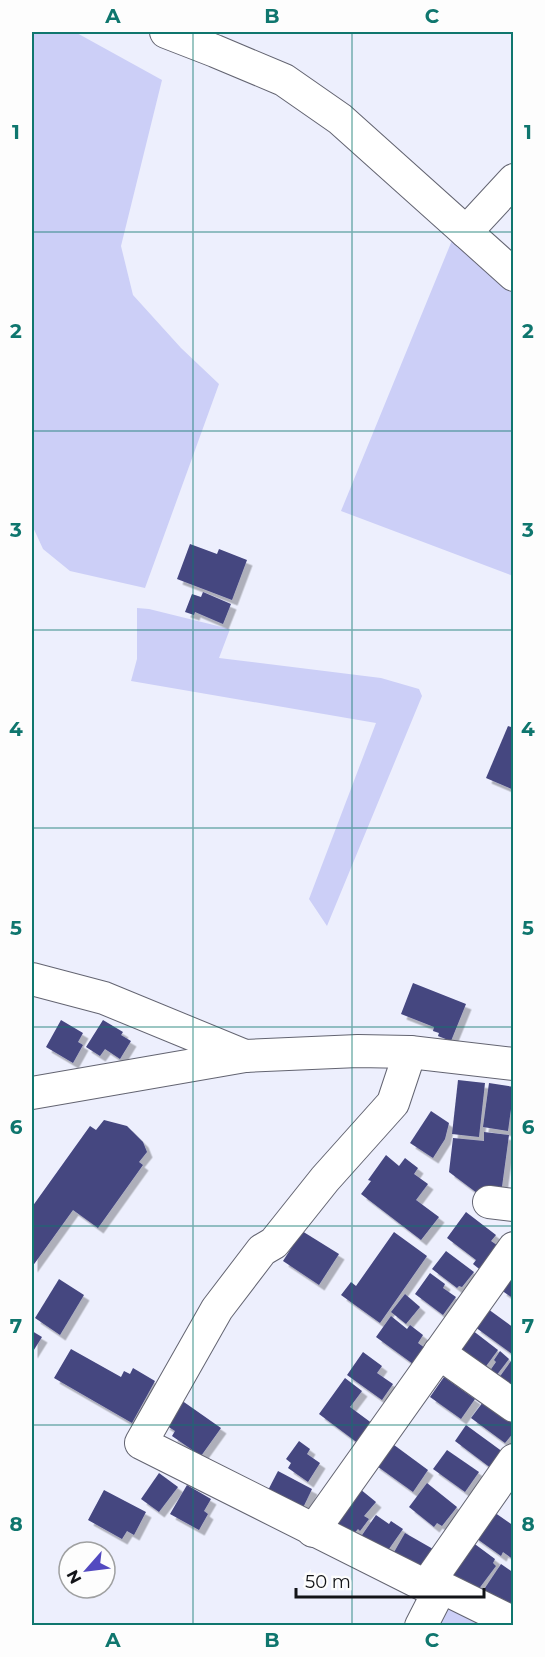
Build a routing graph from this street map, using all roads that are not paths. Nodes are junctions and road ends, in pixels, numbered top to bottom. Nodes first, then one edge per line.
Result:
1 (166, 32) edge
2 (513, 180) edge
3 (466, 232) junction
4 (513, 275) edge
5 (32, 979) edge
6 (410, 1052) junction
7 (246, 1056) junction
8 (513, 1064) edge
9 (32, 1093) edge
10 (513, 1248) edge
11 (439, 1353) junction
12 (513, 1406) edge
13 (513, 1460) edge
14 (313, 1531) junction
15 (433, 1587) junction
16 (513, 1623) edge
17 (421, 1626) edge

1 - 3 street
2 - 3 street
3 - 4 street
5 - 7 street
6 - 7 street
6 - 8 street
6 - 14 street
7 - 9 street
10 - 11 street
11 - 12 street
11 - 14 street
13 - 15 street
14 - 15 street
15 - 16 street
15 - 17 street

